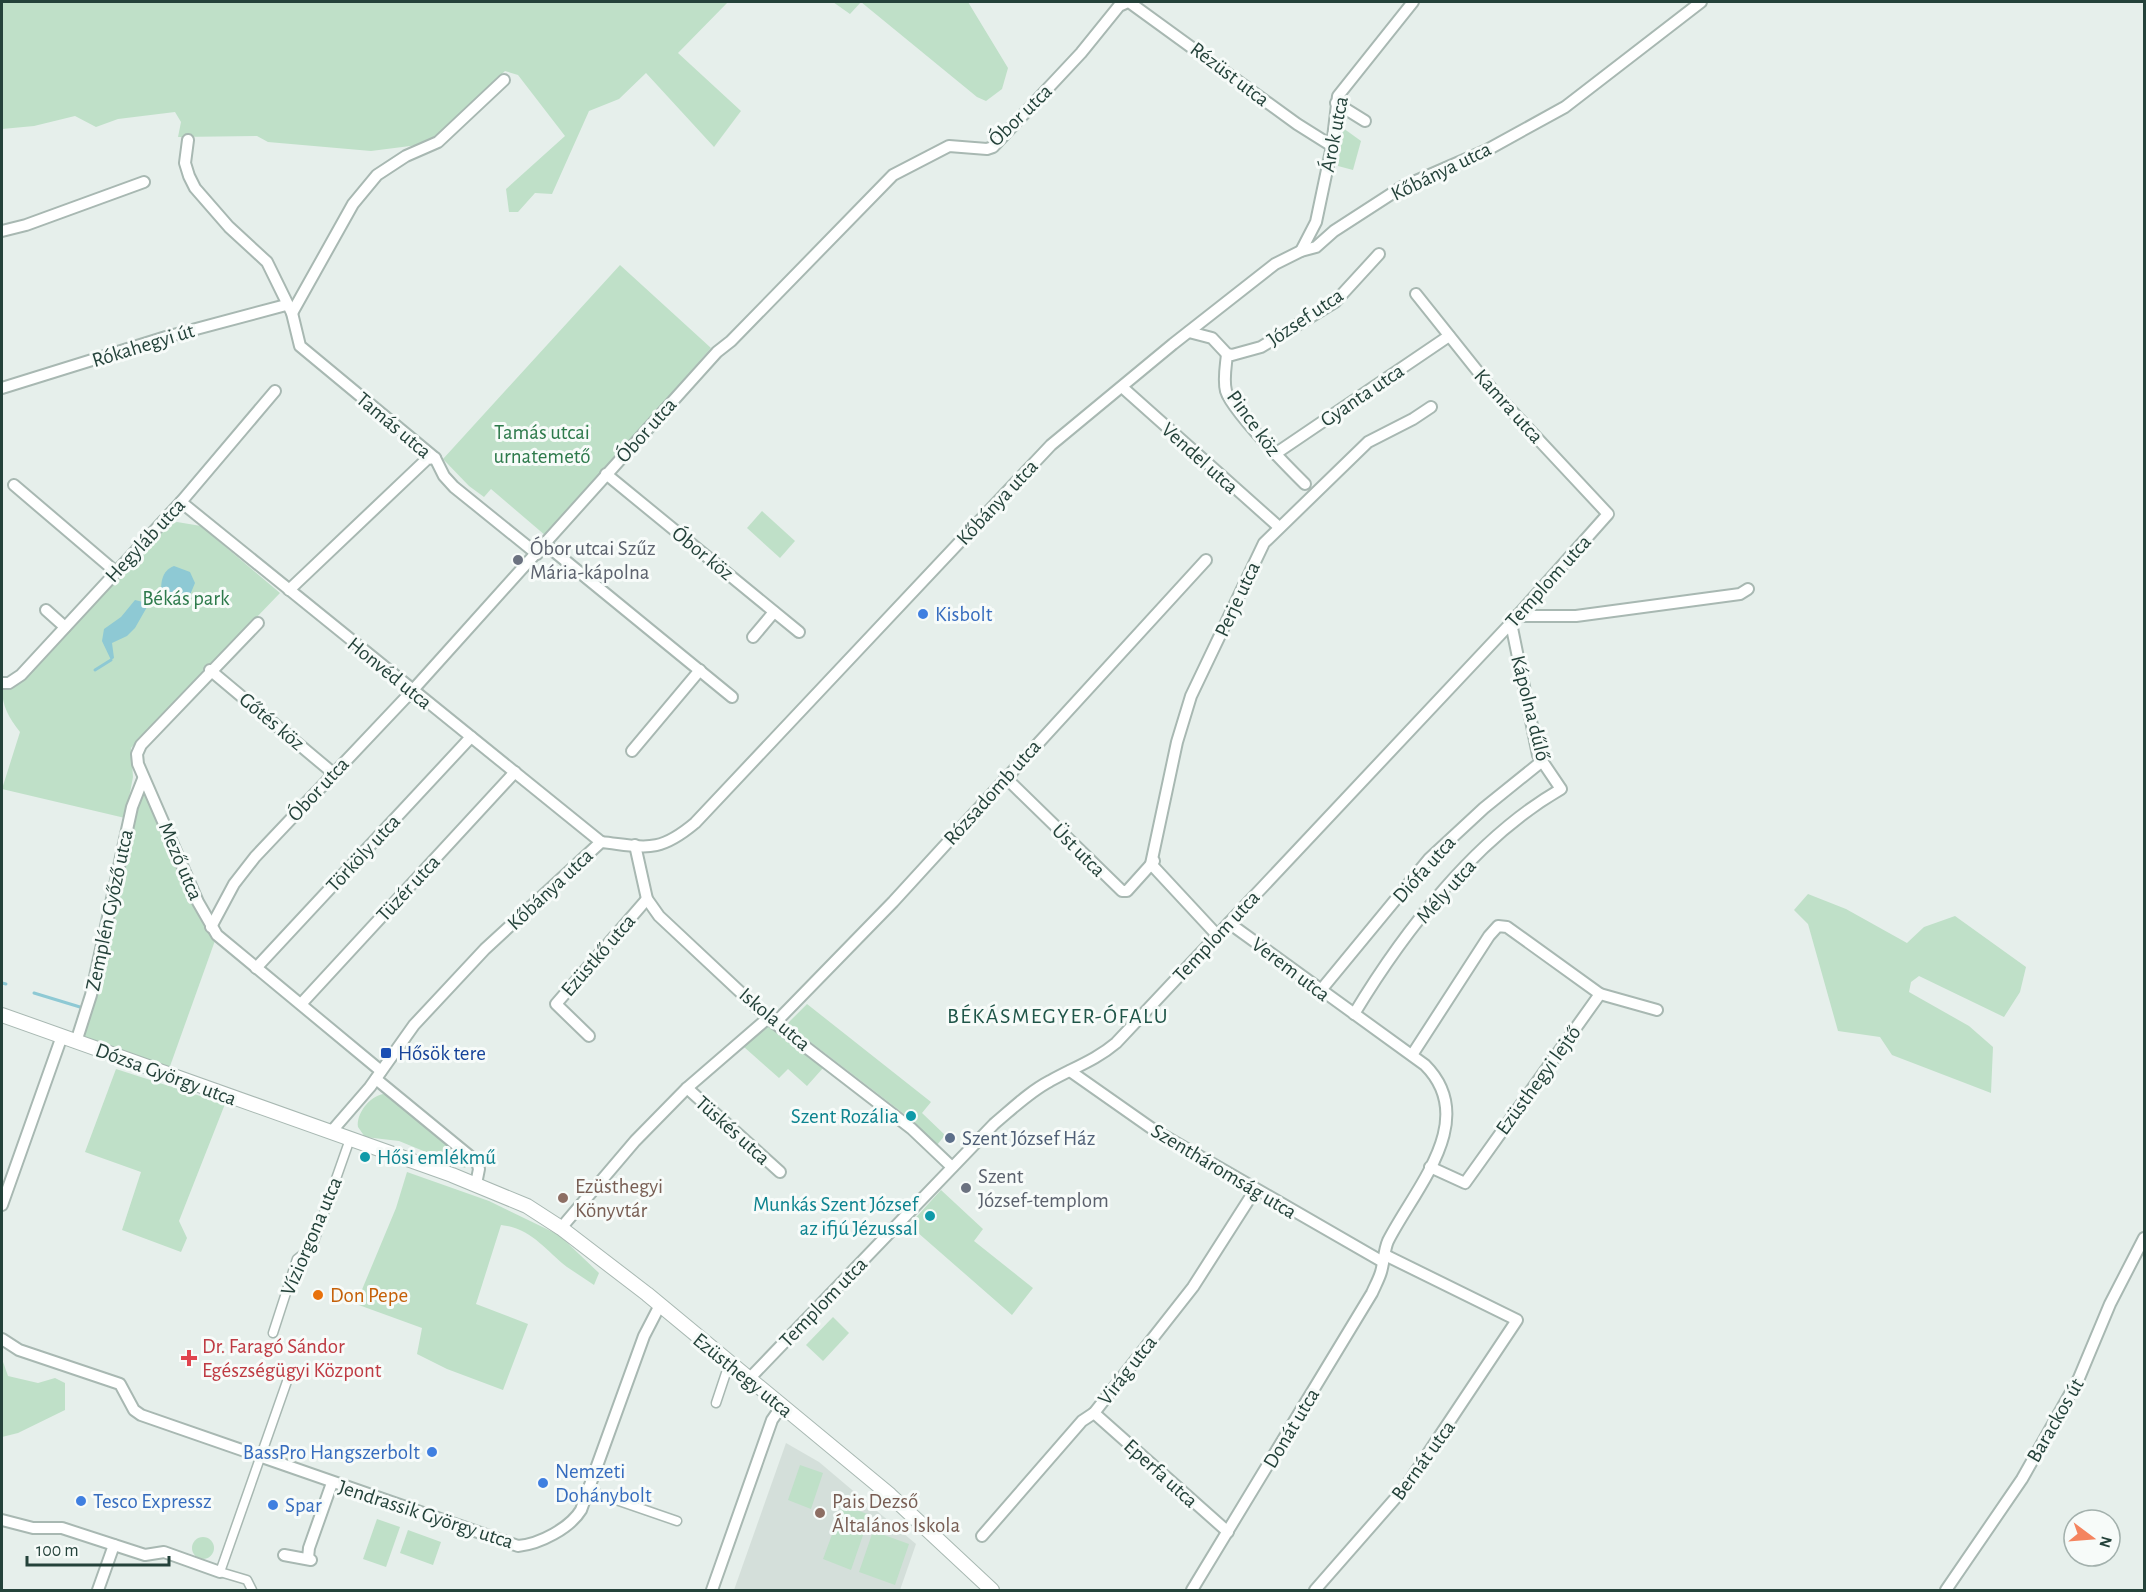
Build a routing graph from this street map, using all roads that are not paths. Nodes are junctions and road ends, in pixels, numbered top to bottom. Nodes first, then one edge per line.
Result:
1 (1129, 2) edge
2 (1413, 2) edge
3 (1701, 2) edge
4 (504, 80) dead end
5 (1336, 103) junction
6 (1365, 121) dead end
7 (188, 140) dead end
8 (1332, 146) junction
9 (144, 182) dead end
10 (2, 231) edge
11 (1301, 251) junction
12 (1379, 254) dead end
13 (1416, 294) dead end
14 (289, 309) junction
15 (1189, 332) junction
16 (1449, 336) junction
17 (1227, 354) junction
18 (1122, 387) junction
19 (2, 388) edge
20 (275, 391) dead end
21 (1431, 406) dead end
22 (1275, 454) junction
23 (435, 458) junction
24 (606, 474) junction
25 (1305, 484) dead end
26 (14, 485) dead end
27 (181, 502) junction
28 (1608, 514) joint
29 (1279, 527) junction
30 (545, 544) junction
31 (537, 554) junction
32 (1206, 560) dead end
33 (116, 572) junction
34 (1748, 589) dead end
35 (289, 590) junction
36 (45, 610) dead end
37 (774, 612) junction
38 (1513, 620) junction
39 (258, 623) dead end
40 (65, 627) junction
41 (799, 633) dead end
42 (753, 637) dead end
43 (210, 670) junction
44 (700, 670) junction
45 (5, 683) edge
46 (412, 691) junction
47 (732, 697) dead end
48 (471, 737) junction
49 (632, 751) dead end
50 (1541, 762) junction
51 (333, 772) junction
52 (514, 772) junction
53 (1005, 777) junction
54 (143, 779) junction
55 (1561, 789) joint
56 (601, 842) junction
57 (634, 845) junction
58 (1152, 863) junction
59 (647, 899) junction
60 (1229, 923) junction
61 (212, 927) junction
62 (1217, 935) junction
63 (256, 968) junction
64 (1321, 990) junction
65 (1600, 994) junction
66 (301, 1004) junction
67 (1657, 1010) dead end
68 (1354, 1014) junction
69 (2, 1015) edge
70 (772, 1020) junction
71 (62, 1036) junction
72 (589, 1036) dead end
73 (76, 1042) junction
74 (1412, 1055) junction
75 (1070, 1071) junction
76 (378, 1075) junction
77 (687, 1088) junction
78 (331, 1132) junction
79 (350, 1139) junction
80 (952, 1167) junction
81 (1430, 1167) junction
82 (780, 1172) dead end
83 (476, 1184) junction
84 (1255, 1190) junction
85 (2, 1205) edge
86 (561, 1228) junction
87 (2145, 1238) edge
88 (1385, 1254) junction
89 (659, 1307) junction
90 (1517, 1320) joint
91 (273, 1334) dead end
92 (2, 1339) edge
93 (731, 1365) junction
94 (291, 1370) dead end
95 (748, 1380) junction
96 (716, 1403) dead end
97 (781, 1407) junction
98 (1094, 1413) junction
99 (261, 1458) junction
100 (332, 1483) junction
101 (590, 1491) junction
102 (2, 1520) edge
103 (677, 1521) dead end
104 (1228, 1532) junction
105 (982, 1536) dead end
106 (114, 1545) junction
107 (284, 1555) dead end
108 (220, 1572) junction
109 (985, 1588) edge
110 (98, 1590) edge
111 (252, 1590) edge
112 (712, 1590) edge
113 (1192, 1590) edge
114 (1315, 1590) edge
115 (1946, 1590) edge

1 - 8 street, Rézüst utca
1 - 24 street, Óbor utca
2 - 5 street, Árok utca
3 - 11 street, Kőbánya utca
4 - 14 street
5 - 6 street
5 - 8 street, Árok utca
7 - 14 street, Tamás utca
8 - 11 street, Árok utca
9 - 10 street
11 - 15 street, Kőbánya utca
12 - 17 street, József utca
13 - 16 street, Kamra utca
14 - 19 street, Rókahegyi út
14 - 23 street, Tamás utca
15 - 17 street
15 - 18 street, Kőbánya utca
16 - 22 street, Gyanta utca
16 - 28 street, Kamra utca
17 - 22 street, Pince köz
18 - 29 street, Vendel utca
18 - 57 street, Kőbánya utca
20 - 27 street, Hegyláb utca
21 - 29 street, Perje utca
22 - 25 street, Pince köz
23 - 31 street, Tamás utca
23 - 35 street
24 - 30 street, Óbor utca
24 - 37 street, Óbor köz
26 - 33 street
27 - 33 street, Hegyláb utca
27 - 35 street, Honvéd utca
28 - 38 street, Templom utca
29 - 58 street, Perje utca
30 - 31 street, Óbor utca
30 - 44 street
31 - 46 street, Óbor utca
32 - 53 street, Rózsadomb utca
33 - 40 street, Hegyláb utca
34 - 38 street
35 - 46 street, Honvéd utca
36 - 40 street
37 - 41 street, Óbor köz
37 - 42 street
38 - 50 street, Kápolna dűlő
38 - 60 street, Templom utca
39 - 43 street, Mező utca
40 - 45 street, Hegyláb utca
43 - 51 street, Gőtés köz
43 - 54 street, Mező utca
44 - 47 street
44 - 49 street
46 - 48 street, Honvéd utca
46 - 51 street, Óbor utca
48 - 52 street, Honvéd utca
48 - 63 street, Törköly utca
50 - 55 street, Kápolna dűlő
50 - 64 street, Diófa utca
51 - 61 street, Óbor utca
52 - 56 street, Honvéd utca
52 - 66 street, Tüzér utca
53 - 58 street, Üst utca
53 - 70 street, Rózsadomb utca
54 - 61 street, Mező utca
54 - 73 street, Zemplén Győző utca
55 - 68 street, Mély utca
56 - 57 street, Kőbánya utca
56 - 76 street, Kőbánya utca
57 - 59 street, Iskola utca
58 - 62 street
59 - 70 street, Iskola utca
59 - 72 street, Ezüstkő utca
60 - 62 street, Templom utca
60 - 64 street, Verem utca
61 - 63 street, Mező utca
62 - 75 street, Templom utca
63 - 66 street, Mező utca
64 - 68 street, Verem utca
65 - 67 street
65 - 74 street
65 - 81 street, Ezüsthegyi lejtő
66 - 76 street, Mező utca
68 - 74 street, Donát utca
69 - 71 street, Dózsa György utca
70 - 77 street, Rózsadomb utca
70 - 80 street, Iskola utca
71 - 73 street, Dózsa György utca
71 - 85 street
73 - 78 street, Dózsa György utca
74 - 81 street, Donát utca
75 - 80 street, Templom utca
75 - 84 street, Szentháromság utca
76 - 78 street
76 - 83 street
77 - 82 street, Tüskés utca
77 - 86 street, Rózsadomb utca
78 - 79 street, Ezüsthegy utca
79 - 83 street, Ezüsthegy utca
79 - 91 street, Víziorgona utca
80 - 95 street, Templom utca
81 - 88 street, Donát utca
83 - 86 street, Ezüsthegy utca
84 - 88 street, Szentháromság utca
84 - 98 street, Virág utca
86 - 89 street, Ezüsthegy utca
87 - 115 street, Barackos út
88 - 90 street, Szentháromság utca
88 - 104 street, Donát utca
89 - 93 street, Ezüsthegy utca
89 - 101 street, Jendrassik György utca
90 - 114 street, Bernát utca
92 - 99 street
93 - 95 street, Ezüsthegy utca
93 - 96 street
94 - 99 street
95 - 97 street, Ezüsthegy utca
97 - 109 street, Ezüsthegy utca
97 - 112 street
98 - 104 street, Eperfa utca
98 - 105 street, Virág utca
99 - 100 street, Jendrassik György utca
99 - 108 street
100 - 101 street, Jendrassik György utca
100 - 107 street
101 - 103 street
102 - 106 street
104 - 113 street, Donát utca
106 - 108 street
106 - 110 street
108 - 111 street

